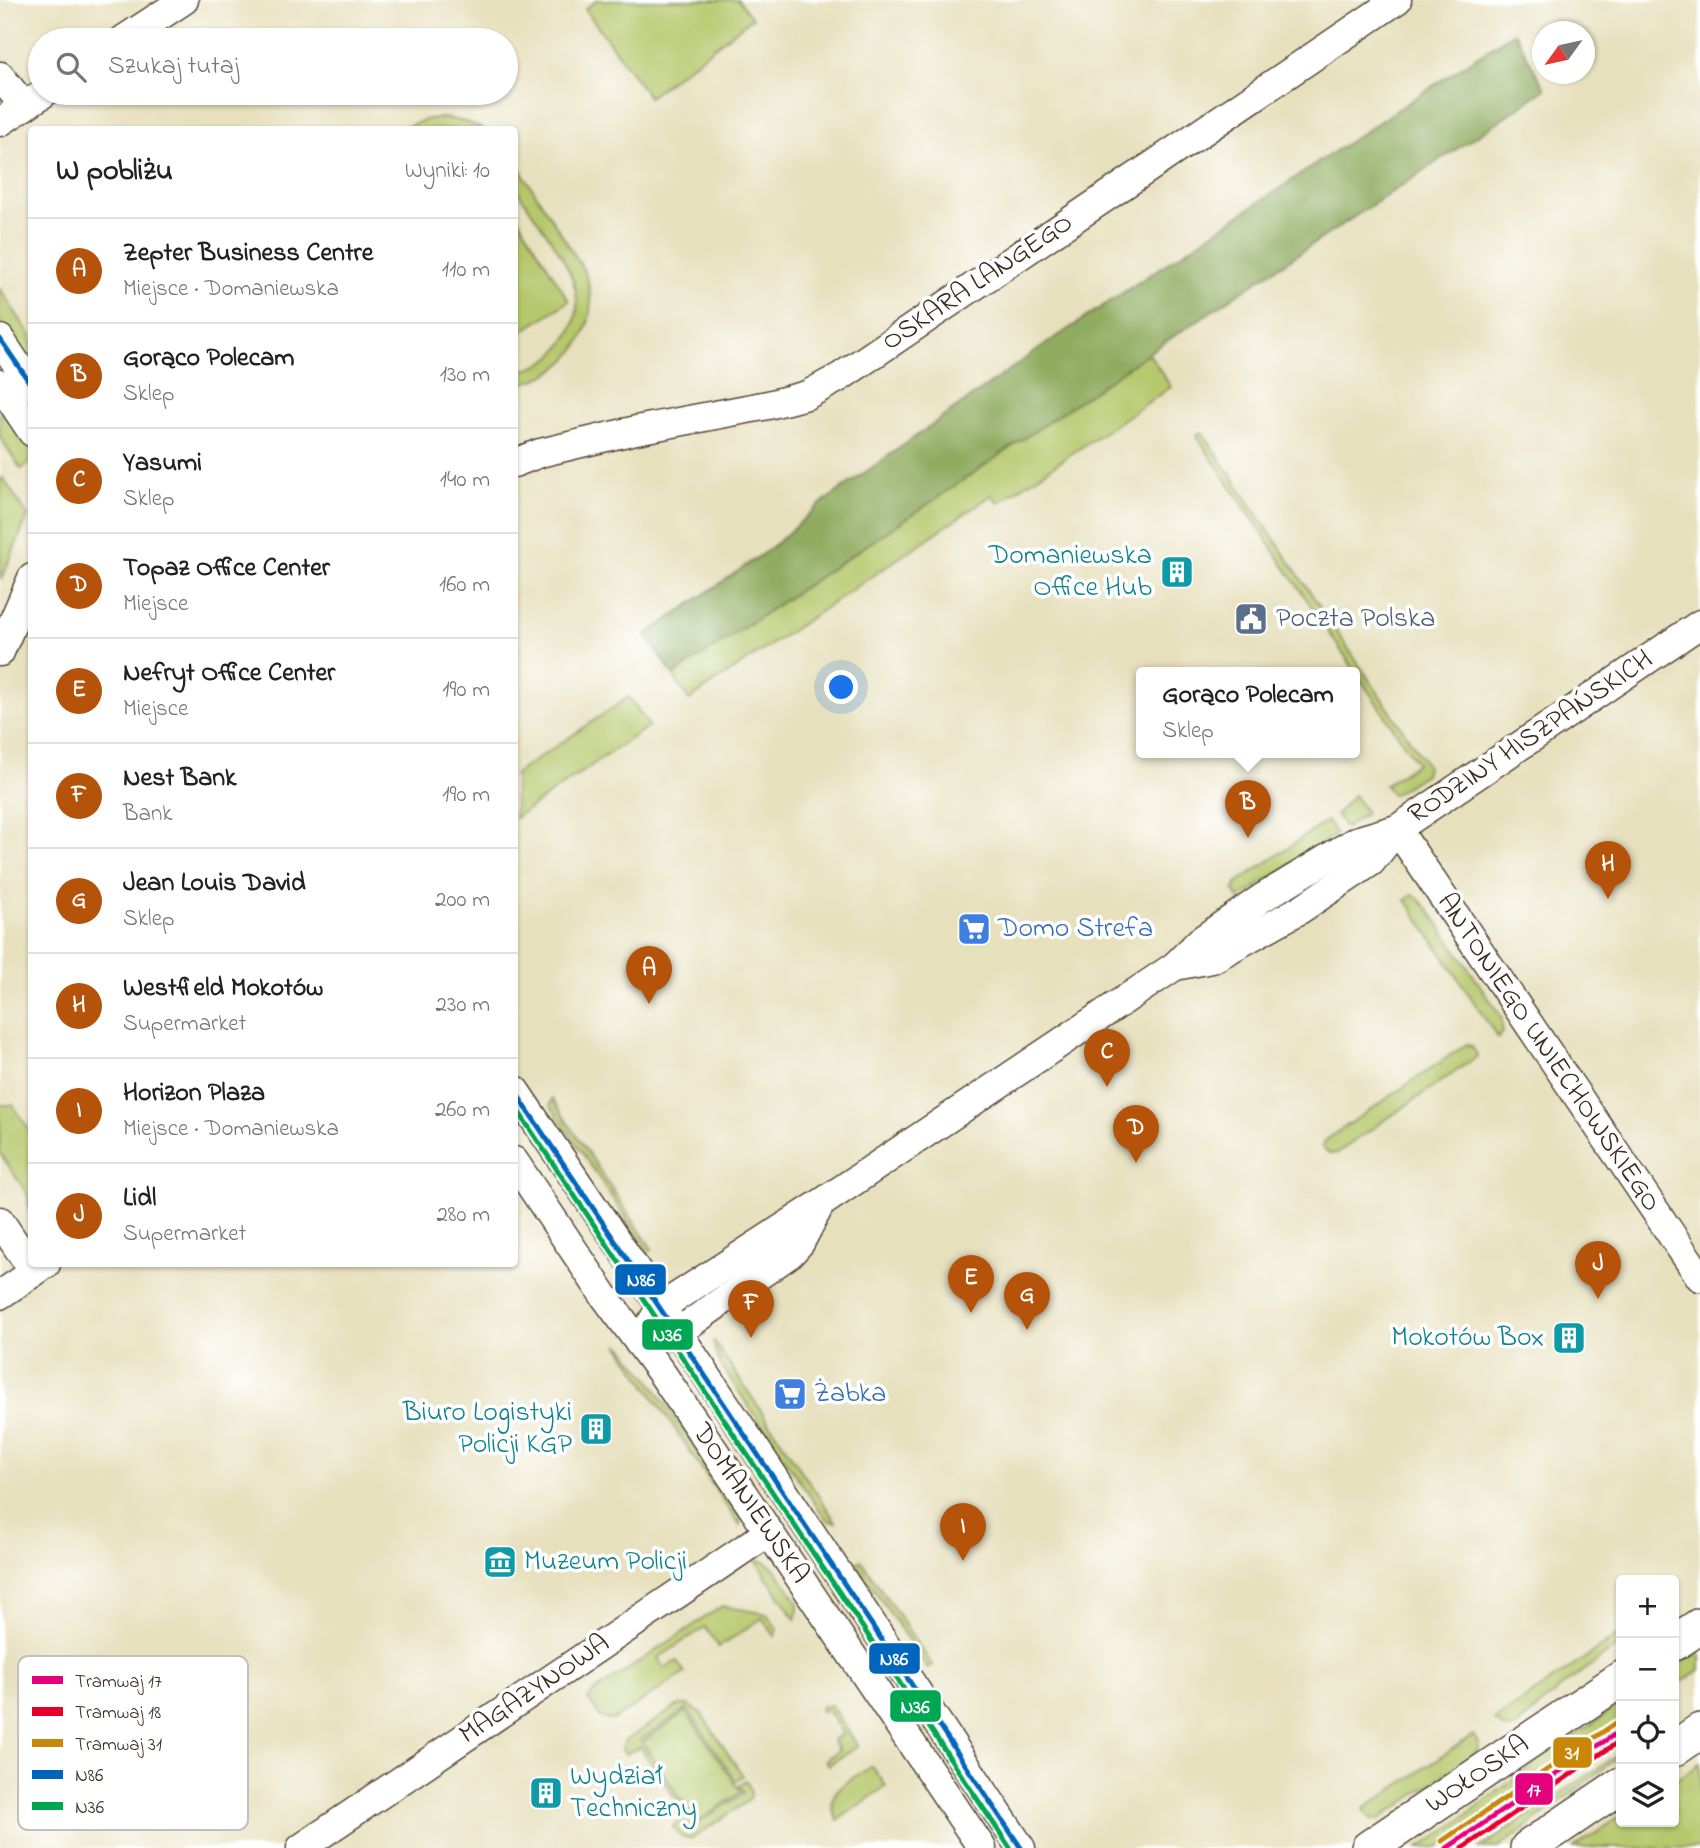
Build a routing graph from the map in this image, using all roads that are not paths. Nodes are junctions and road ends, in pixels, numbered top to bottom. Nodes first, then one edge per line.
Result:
1 (184, 0) edge
2 (1397, 0) edge
3 (142, 28) edge
4 (0, 76) edge
5 (28, 95) edge
6 (28, 103) edge
7 (0, 122) edge
8 (0, 339) edge
9 (28, 381) edge
10 (0, 384) edge
11 (28, 426) edge
12 (518, 461) edge
13 (28, 587) edge
14 (1700, 624) edge
15 (0, 652) edge
16 (1397, 829) junction
17 (518, 1095) edge
18 (518, 1167) edge
19 (820, 1204) junction
20 (0, 1221) edge
21 (28, 1254) edge
22 (40, 1268) edge
23 (1700, 1277) edge
24 (0, 1295) edge
25 (661, 1307) junction
26 (678, 1332) junction
27 (639, 1343) junction
28 (769, 1532) junction
29 (1700, 1626) edge
30 (1679, 1640) edge
31 (1616, 1682) edge
32 (1700, 1731) edge
33 (1679, 1746) edge
34 (1616, 1788) edge
35 (301, 1848) edge
36 (982, 1848) edge
37 (1021, 1848) edge
38 (1369, 1848) edge
39 (1528, 1848) edge

1 - 3 street
2 - 12 street, OSKARA LANGEGO
4 - 5 street
6 - 7 street
8 - 9 street
10 - 11 street
13 - 15 street
14 - 16 street, RODZINY HISZPAŃSKICH
16 - 19 street, RODZINY HISZPAŃSKICH
16 - 23 street, ANTONIEGO UNIECHOWSKIEGO
17 - 25 street, DOMANIEWSKA
18 - 27 street, DOMANIEWSKA
19 - 25 street, RODZINY HISZPAŃSKICH
19 - 26 street, RODZINY HISZPAŃSKICH
20 - 21 street
22 - 24 street
25 - 26 street, DOMANIEWSKA
25 - 27 street, RODZINY HISZPAŃSKICH
26 - 27 street, RODZINY HISZPAŃSKICH
26 - 37 street, DOMANIEWSKA
27 - 28 street, DOMANIEWSKA
28 - 35 street, MAGAZYNOWA
28 - 36 street, DOMANIEWSKA
29 - 30 main road
31 - 38 main road, WOŁOSKA
32 - 33 main road
34 - 39 main road

